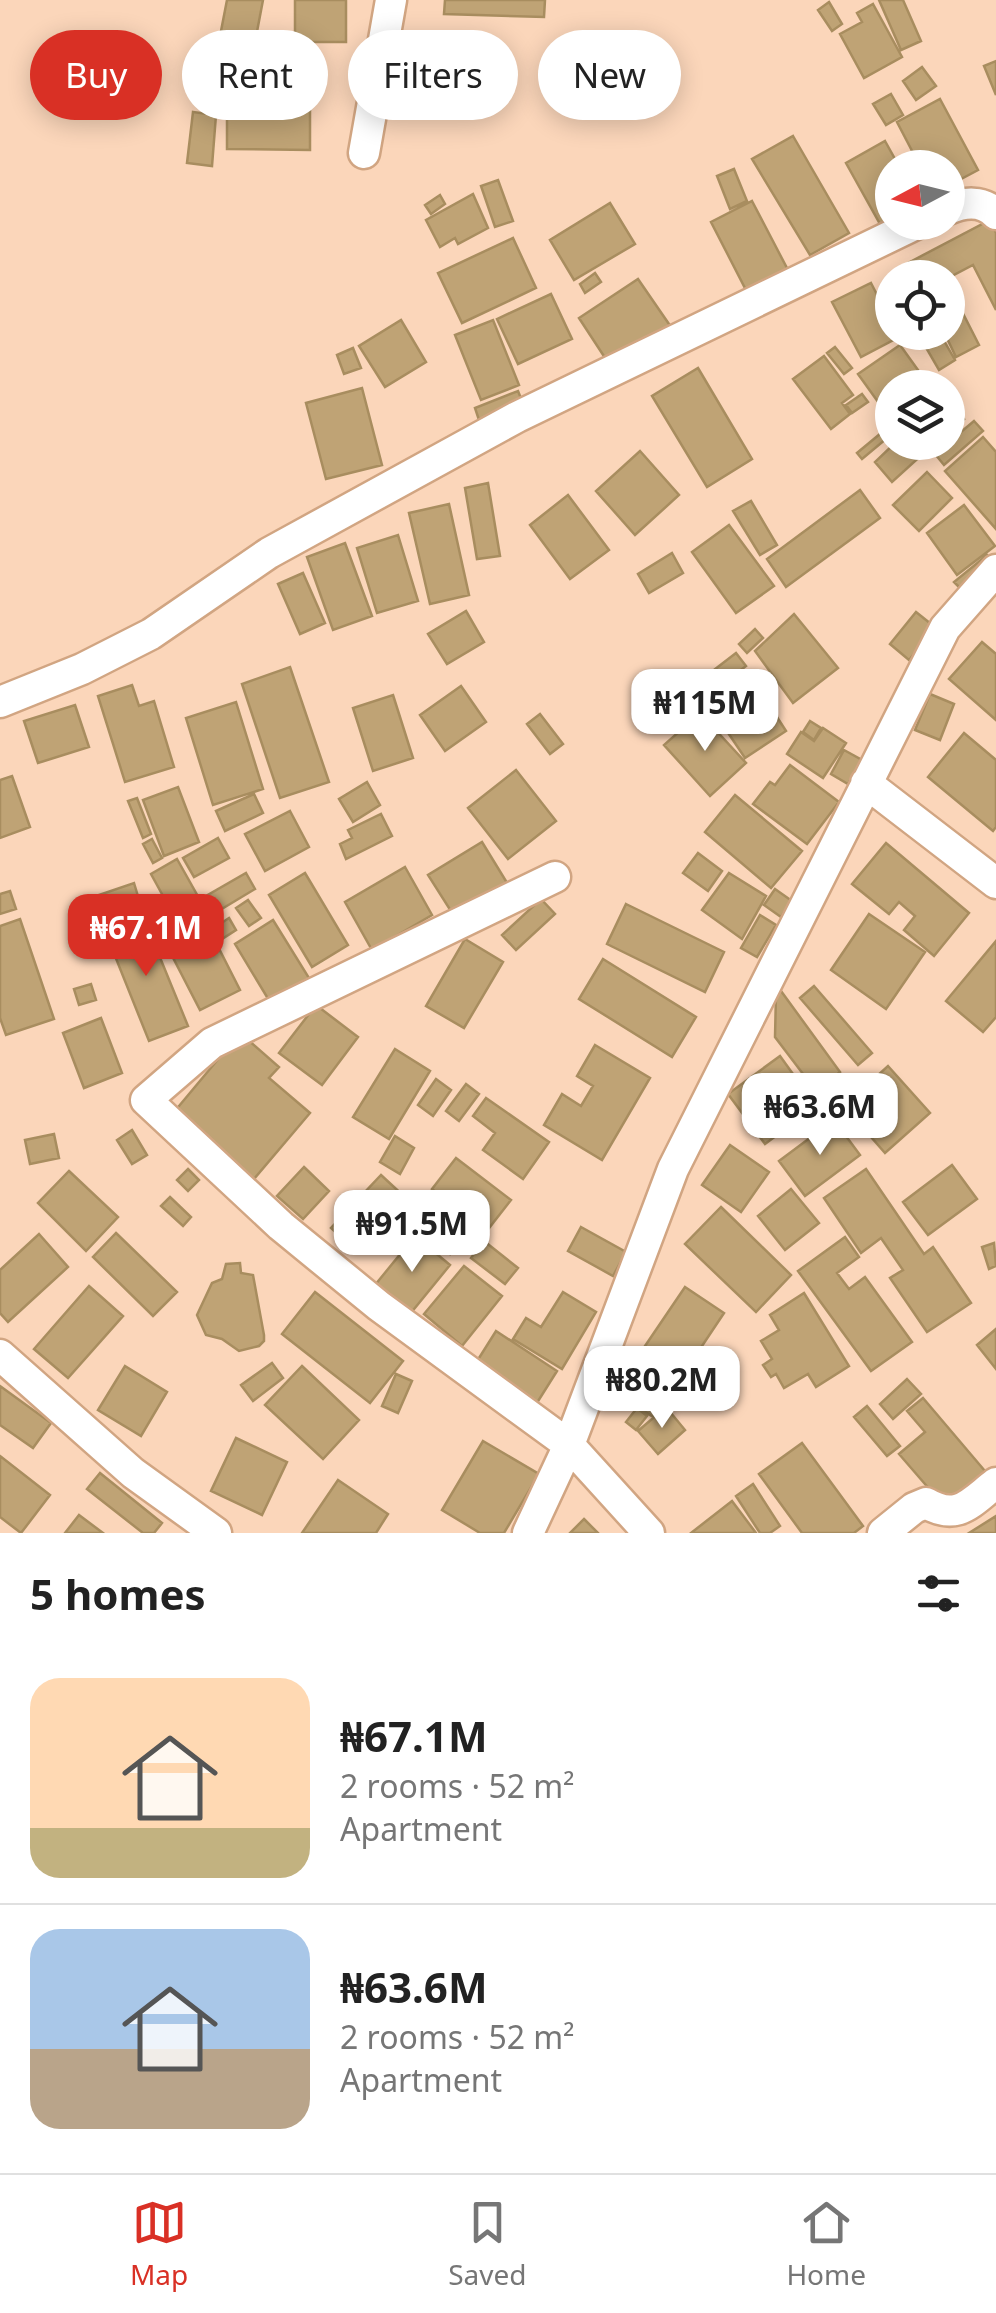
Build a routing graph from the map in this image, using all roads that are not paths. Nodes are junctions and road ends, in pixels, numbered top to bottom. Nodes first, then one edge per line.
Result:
1 (392, 0) edge
2 (364, 153) dead end
3 (965, 204) edge
4 (996, 214) edge
5 (883, 240) edge
6 (996, 570) edge
7 (0, 702) edge
8 (866, 784) junction
9 (555, 878) dead end
10 (996, 883) edge
11 (0, 1356) edge
12 (569, 1445) junction
13 (996, 1483) edge
14 (216, 1533) edge
15 (528, 1533) edge
16 (649, 1533) edge
17 (883, 1533) edge

1 - 2 street
3 - 4 street
5 - 7 street
6 - 8 street
8 - 10 street
8 - 12 street
9 - 12 street
11 - 14 street
12 - 15 street
12 - 16 street
13 - 17 street

